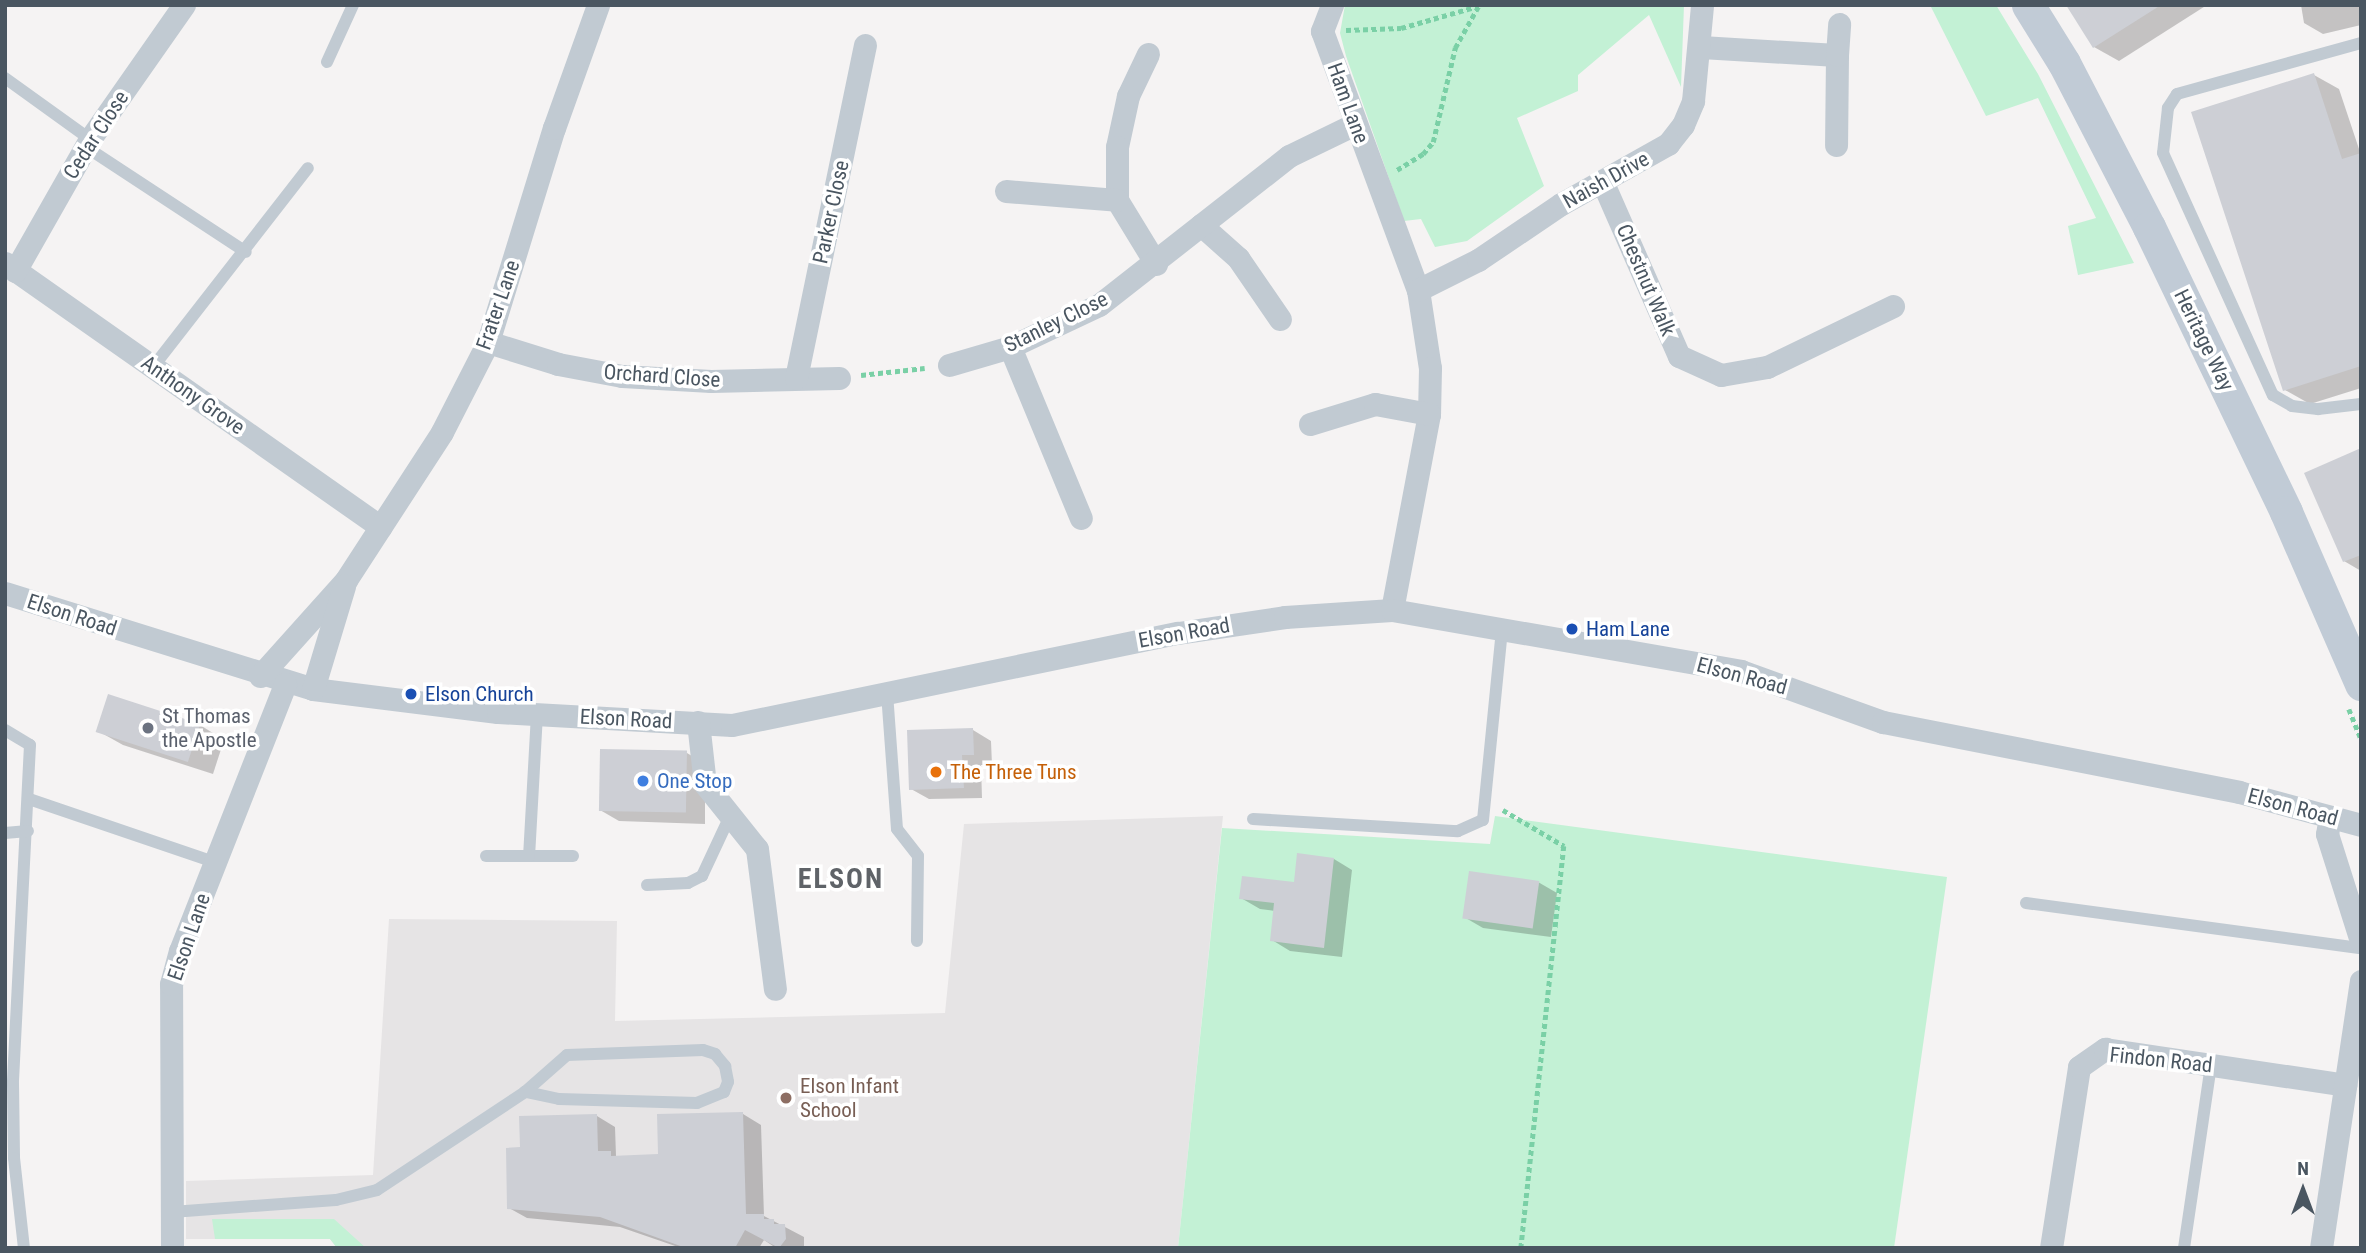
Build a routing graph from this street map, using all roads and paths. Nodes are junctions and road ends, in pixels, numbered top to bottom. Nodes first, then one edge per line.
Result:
1 (184, 5) edge
2 (353, 5) edge
3 (598, 5) edge
4 (1332, 5) edge
5 (1702, 5) edge
6 (2028, 5) edge
7 (1479, 6) edge
8 (1839, 24) dead end
9 (1322, 31) junction
10 (2361, 43) edge
11 (866, 45) dead end
12 (1701, 47) junction
13 (1148, 54) dead end
14 (1837, 55) junction
15 (327, 62) dead end
16 (5, 78) edge
17 (1355, 124) junction
18 (88, 143) junction
19 (1836, 145) dead end
20 (308, 168) dead end
21 (1376, 178) junction
22 (1603, 183) junction
23 (1006, 191) dead end
24 (1117, 200) junction
25 (1201, 225) junction
26 (246, 252) junction
27 (1156, 264) junction
28 (9, 273) edge
29 (1418, 290) junction
30 (1894, 306) dead end
31 (1280, 319) dead end
32 (488, 342) junction
33 (1010, 346) junction
34 (949, 365) joint
35 (153, 368) junction
36 (796, 378) junction
37 (839, 378) joint
38 (2361, 404) edge
39 (1429, 414) junction
40 (1310, 424) dead end
41 (1081, 518) dead end
42 (381, 527) junction
43 (346, 580) junction
44 (5, 593) edge
45 (1392, 610) junction
46 (1502, 630) junction
47 (260, 676) junction
48 (285, 684) junction
49 (2361, 684) edge
50 (313, 689) junction
51 (887, 693) junction
52 (537, 714) junction
53 (698, 722) junction
54 (5, 730) edge
55 (29, 799) junction
56 (1486, 800) junction
57 (730, 816) junction
58 (2330, 817) junction
59 (1253, 819) dead end
60 (2361, 825) edge
61 (28, 831) junction
62 (5, 833) edge
63 (486, 856) dead end
64 (529, 856) junction
65 (573, 856) dead end
66 (217, 863) junction
67 (647, 885) dead end
68 (2025, 903) dead end
69 (917, 941) dead end
70 (2361, 941) edge
71 (2361, 948) edge
72 (2361, 981) edge
73 (775, 989) dead end
74 (2211, 1065) junction
75 (2345, 1085) junction
76 (525, 1092) junction
77 (172, 1212) junction
78 (24, 1248) edge
79 (172, 1248) edge
80 (244, 1248) edge
81 (327, 1248) edge
82 (1521, 1248) edge
83 (2051, 1248) edge
84 (2184, 1248) edge
85 (2321, 1248) edge

1 - 18 street, Cedar Close
2 - 15 lane
3 - 32 street, Frater Lane
4 - 9 street
5 - 12 street, Naish Drive
6 - 49 street, Heritage Way
7 - 9 path
7 - 21 path
8 - 14 street
9 - 17 street, Ham Lane
10 - 38 lane
11 - 36 street, Parker Close
12 - 14 street
12 - 22 street, Naish Drive
13 - 24 street
14 - 19 street
16 - 18 lane
17 - 21 street, Ham Lane
17 - 25 street, Stanley Close
18 - 26 lane
18 - 28 street, Cedar Close
20 - 26 lane
21 - 29 street, Ham Lane
22 - 29 street, Naish Drive
22 - 30 street, Chestnut Walk
23 - 24 street
24 - 27 street
25 - 27 street, Stanley Close
25 - 31 street
26 - 35 lane
27 - 33 street, Stanley Close
28 - 35 street, Anthony Grove
29 - 39 street, Ham Lane
32 - 36 street, Orchard Close
32 - 42 street, Frater Lane
33 - 34 street, Stanley Close
33 - 41 street
34 - 37 path
35 - 42 street, Anthony Grove
36 - 37 street, Orchard Close
39 - 40 street
39 - 45 street, Ham Lane
42 - 43 street, Frater Lane
43 - 47 street, Frater Lane
43 - 50 street, Frater Lane
44 - 47 street, Elson Road
45 - 46 street, Elson Road
45 - 51 street, Elson Road
46 - 56 lane
46 - 58 street, Elson Road
47 - 48 street, Elson Road
48 - 50 street, Elson Road
48 - 66 street, Elson Lane
50 - 52 street, Elson Road
51 - 53 street, Elson Road
51 - 69 lane
52 - 53 street, Elson Road
52 - 64 lane
53 - 57 street
54 - 55 lane
55 - 61 lane
55 - 66 lane
56 - 59 lane
56 - 82 path
57 - 67 lane
57 - 73 street
58 - 60 street, Elson Road
58 - 70 street
61 - 62 lane
61 - 78 lane
63 - 64 lane
64 - 65 lane
66 - 77 street, Elson Lane
68 - 71 lane
72 - 75 street
74 - 75 street, Findon Road
74 - 83 street, Findon Road
74 - 84 lane
75 - 85 street
76 - 76 lane
76 - 77 lane
77 - 79 street, Elson Lane
80 - 81 path

